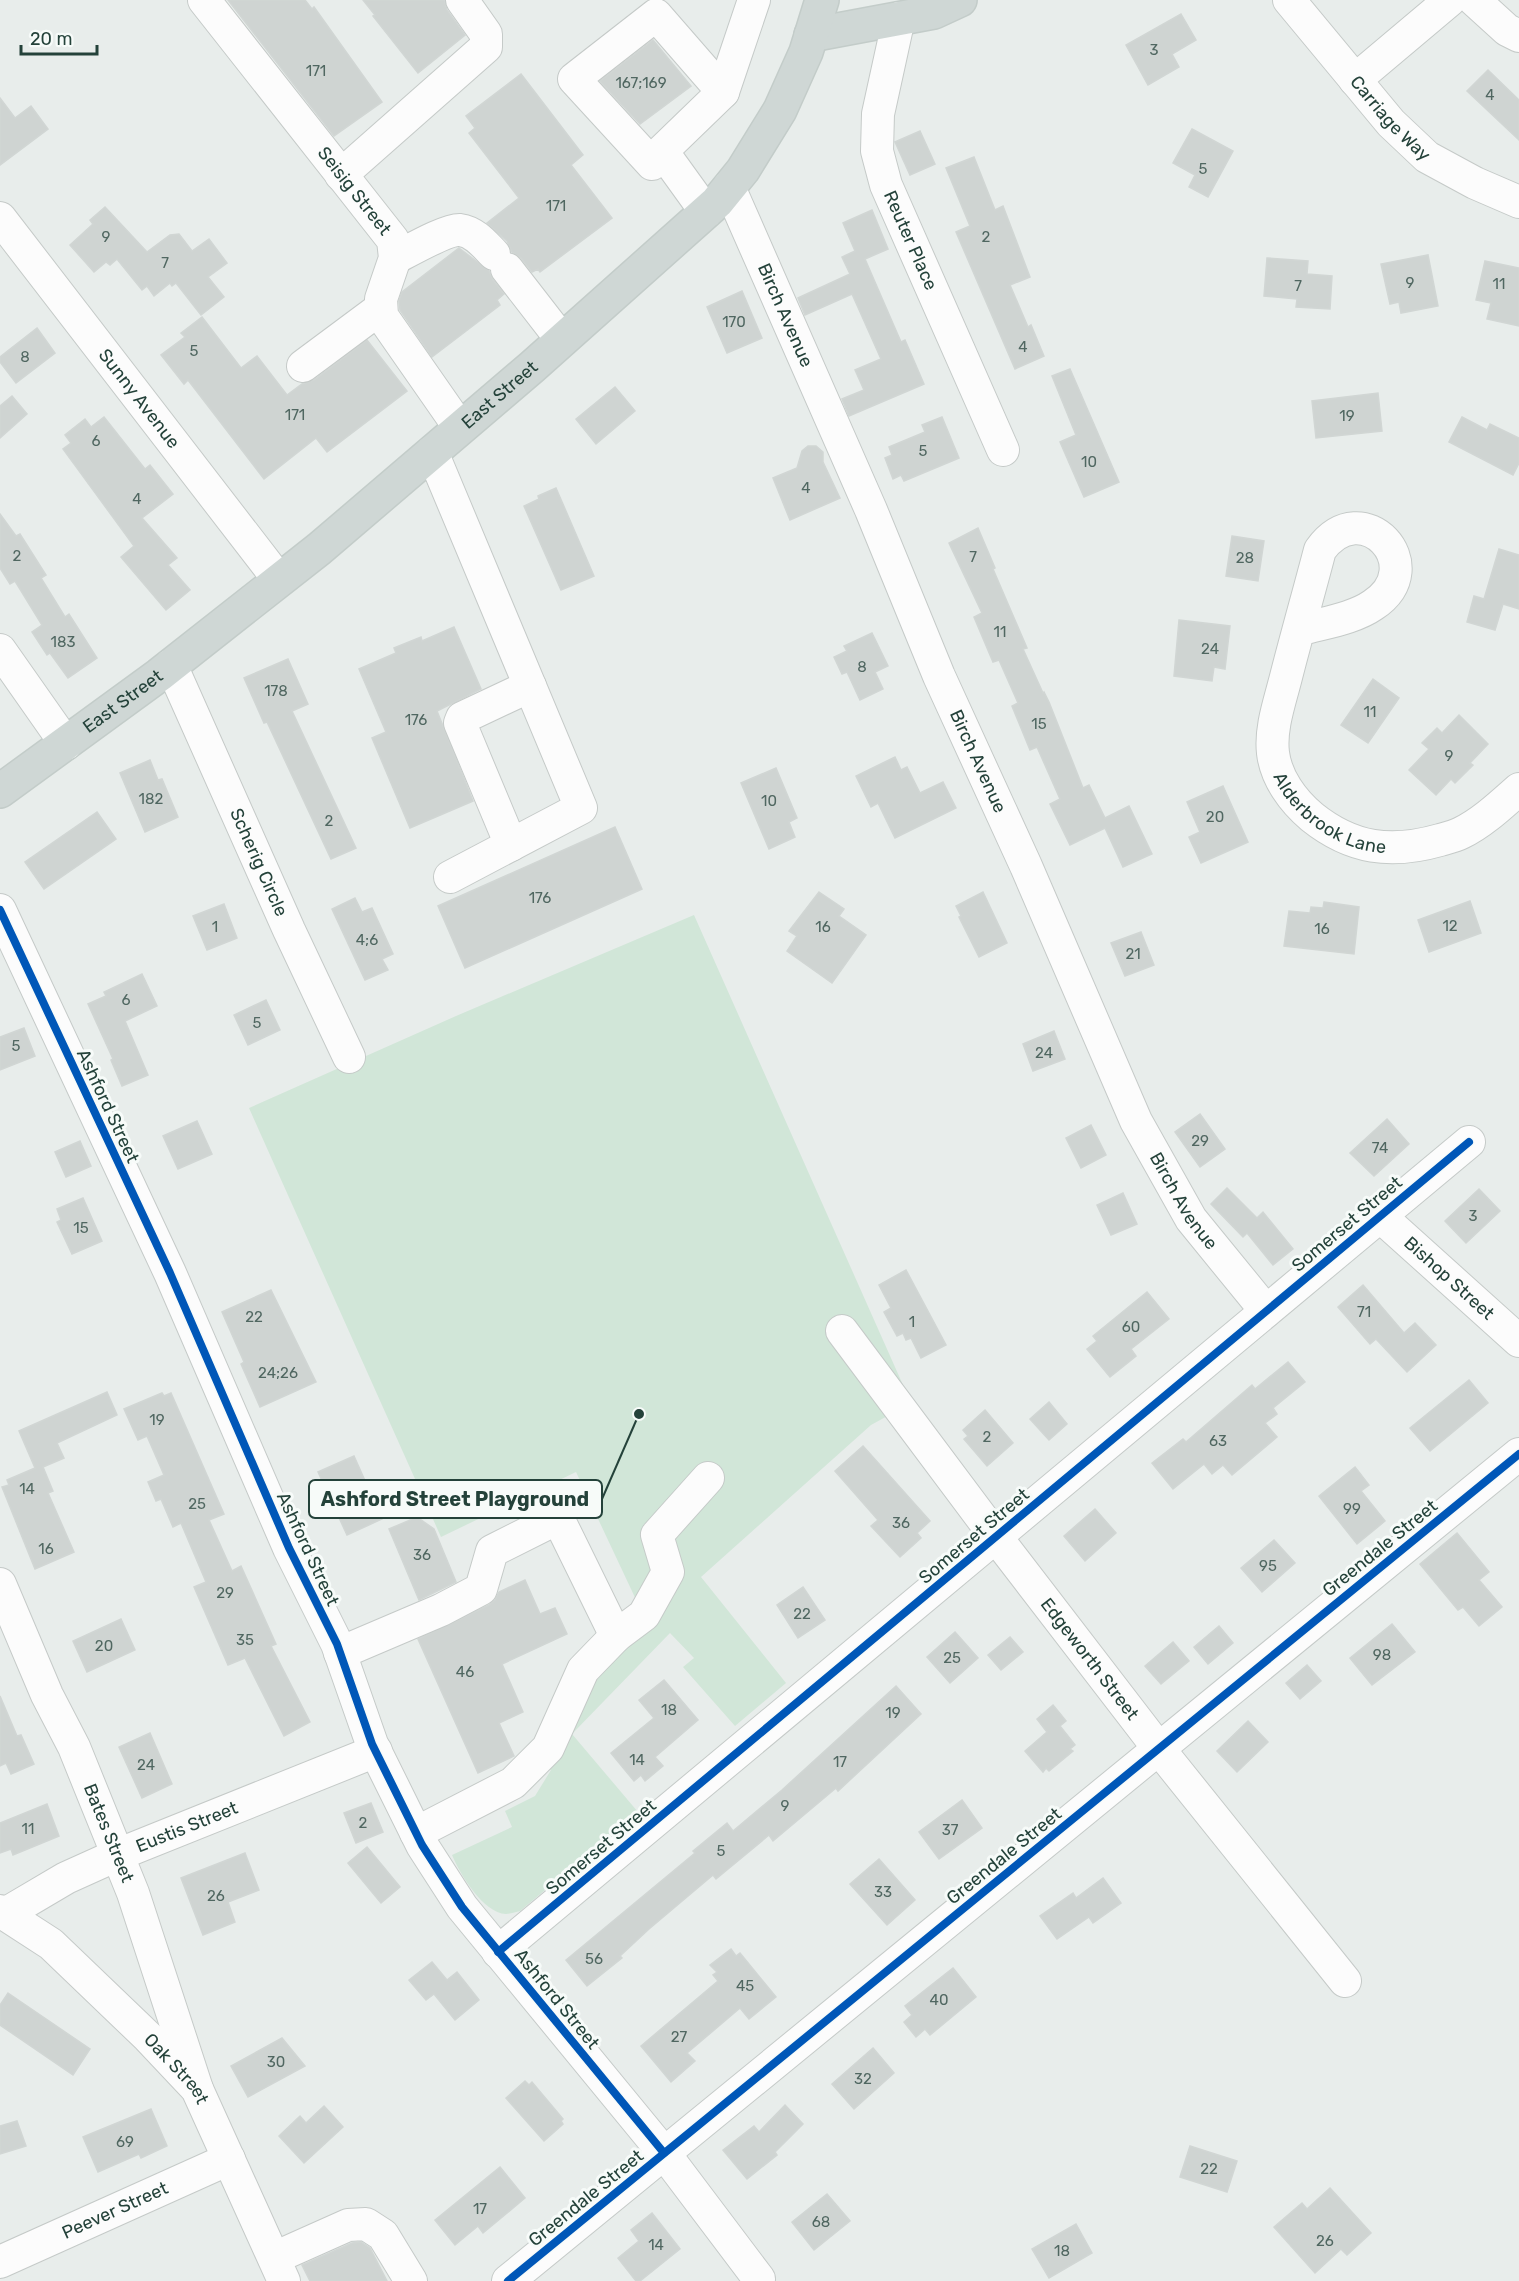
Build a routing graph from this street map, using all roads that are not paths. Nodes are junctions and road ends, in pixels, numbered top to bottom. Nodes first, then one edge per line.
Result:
1 (204, 0) edge
2 (462, 0) edge
3 (754, 0) edge
4 (822, 0) edge
5 (960, 0) edge
6 (1288, 0) edge
7 (1450, 0) edge
8 (1474, 0) edge
9 (899, 18) junction
10 (811, 35) junction
11 (1519, 36) edge
12 (1355, 80) junction
13 (723, 92) junction
14 (662, 151) junction
15 (341, 175) junction
16 (729, 187) junction
17 (1519, 202) edge
18 (706, 212) junction
19 (0, 218) edge
20 (395, 258) junction
21 (381, 308) junction
22 (562, 340) junction
23 (303, 366) dead end
24 (460, 428) junction
25 (1003, 450) dead end
26 (432, 452) junction
27 (279, 580) junction
28 (1299, 630) dead end
29 (0, 650) edge
30 (171, 665) junction
31 (530, 686) junction
32 (66, 744) junction
33 (1519, 789) edge
34 (0, 791) edge
35 (511, 845) junction
36 (450, 877) dead end
37 (0, 910) edge
38 (349, 1057) dead end
39 (1469, 1142) dead end
40 (1380, 1216) junction
41 (1266, 1311) junction
42 (842, 1330) dead end
43 (1519, 1341) edge
44 (1519, 1454) edge
45 (708, 1478) dead end
46 (996, 1537) junction
47 (0, 1584) edge
48 (616, 1635) junction
49 (340, 1653) junction
50 (1159, 1749) junction
51 (376, 1751) junction
52 (416, 1833) junction
53 (117, 1855) junction
54 (2, 1912) edge
55 (498, 1952) junction
56 (1345, 1981) dead end
57 (197, 2089) junction
58 (664, 2153) junction
59 (229, 2159) junction
60 (0, 2262) edge
61 (279, 2270) edge
62 (759, 2278) dead end
63 (411, 2281) edge
64 (508, 2281) edge

1 - 15 street, Seisig Street
2 - 15 street
3 - 13 street
4 - 10 main road, East Street
5 - 9 main road
6 - 12 street, Carriage Way
7 - 12 street
8 - 11 street
9 - 10 main road
9 - 25 street, Reuter Place
10 - 16 main road, East Street
12 - 17 street, Carriage Way
13 - 14 street
13 - 14 street
14 - 18 street
15 - 20 street, Seisig Street
16 - 18 main road, East Street
16 - 41 street, Birch Avenue
18 - 22 main road, East Street
19 - 27 street, Sunny Avenue
20 - 21 street, Seisig Street
20 - 22 street
21 - 23 street
21 - 24 street
22 - 24 main road, East Street
24 - 26 main road, East Street
26 - 27 main road, East Street
26 - 31 street
27 - 30 main road, East Street
28 - 33 street, Alderbrook Lane
29 - 32 street
30 - 32 main road, East Street
30 - 38 street, Scherig Circle
31 - 35 street
31 - 35 street
32 - 34 main road, East Street
35 - 36 street
37 - 49 street, Ashford Street
39 - 40 street, Somerset Street
40 - 41 street, Somerset Street
40 - 43 street, Bishop Street
41 - 46 street, Somerset Street
42 - 46 street, Edgeworth Street
44 - 50 street, Greendale Street
45 - 48 street
46 - 50 street, Edgeworth Street
46 - 55 street, Somerset Street
47 - 53 street, Bates Street
48 - 49 street
48 - 52 street
49 - 51 street, Ashford Street
50 - 56 street, Edgeworth Street
50 - 58 street, Greendale Street
51 - 52 street, Ashford Street
51 - 53 street, Eustis Street
52 - 55 street, Ashford Street
53 - 54 street, Eustis Street
53 - 57 street, Bates Street
54 - 57 street, Oak Street
55 - 58 street, Ashford Street
57 - 59 street, Oak Street
58 - 62 street, Ashford Street
58 - 64 street, Greendale Street
59 - 60 street, Peever Street
59 - 61 street, Oak Street
61 - 63 street

